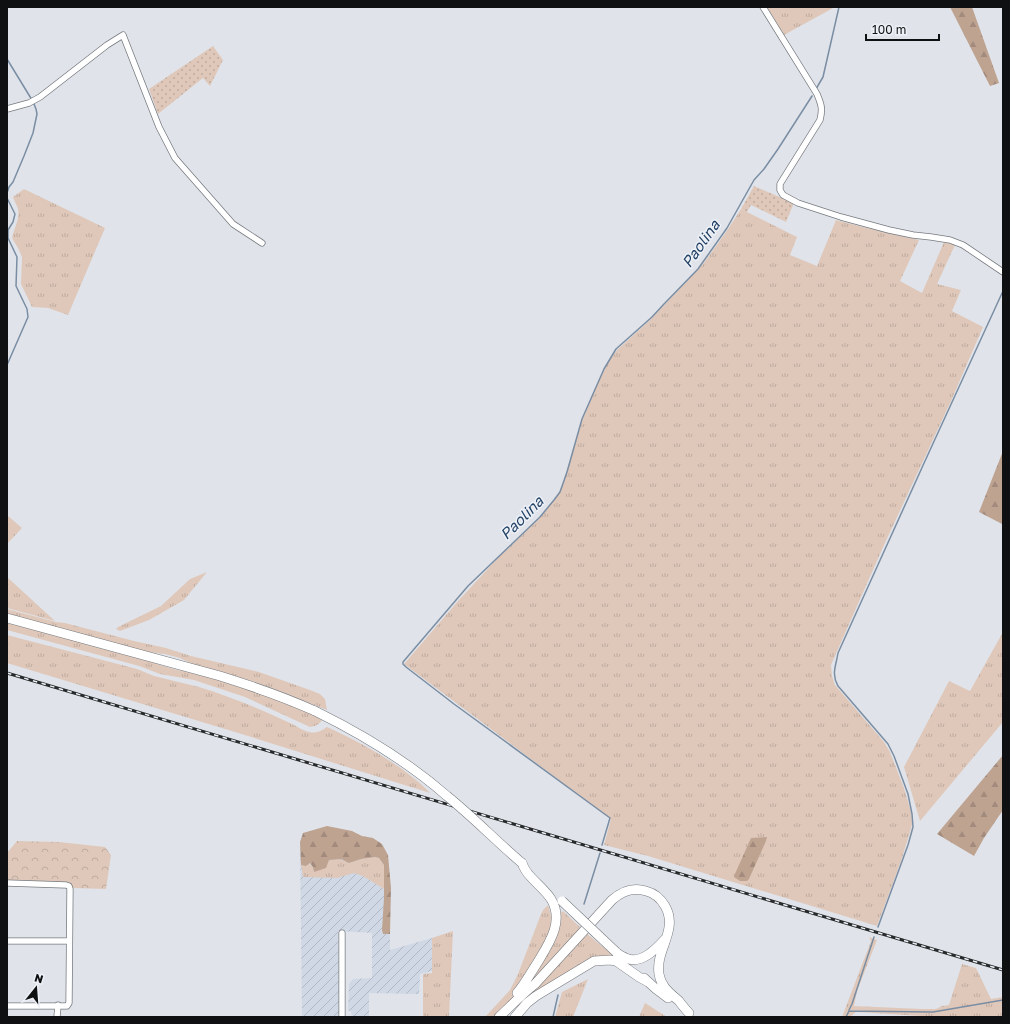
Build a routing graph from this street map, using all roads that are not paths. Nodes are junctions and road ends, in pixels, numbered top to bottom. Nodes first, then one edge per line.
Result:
1 (763, 7) edge
2 (7, 109) edge
3 (262, 244) dead end
4 (1003, 272) edge
5 (7, 618) edge
6 (522, 863) junction
7 (7, 883) edge
8 (342, 933) dead end
9 (667, 937) junction
10 (7, 941) edge
11 (69, 941) junction
12 (617, 953) junction
13 (648, 982) junction
14 (534, 984) junction
15 (58, 1005) junction
16 (7, 1006) edge
17 (57, 1017) edge
18 (342, 1017) edge
19 (499, 1017) edge
20 (512, 1017) edge
21 (515, 1017) edge

1 - 4 street
2 - 3 street
5 - 6 highway, bridge
6 - 12 highway, bridge
6 - 19 highway
7 - 11 street
8 - 18 street
9 - 12 highway
9 - 13 highway
9 - 14 highway
10 - 11 street
11 - 15 street
12 - 13 highway
13 - 21 highway
14 - 19 highway
14 - 20 highway
15 - 16 street
15 - 17 street

